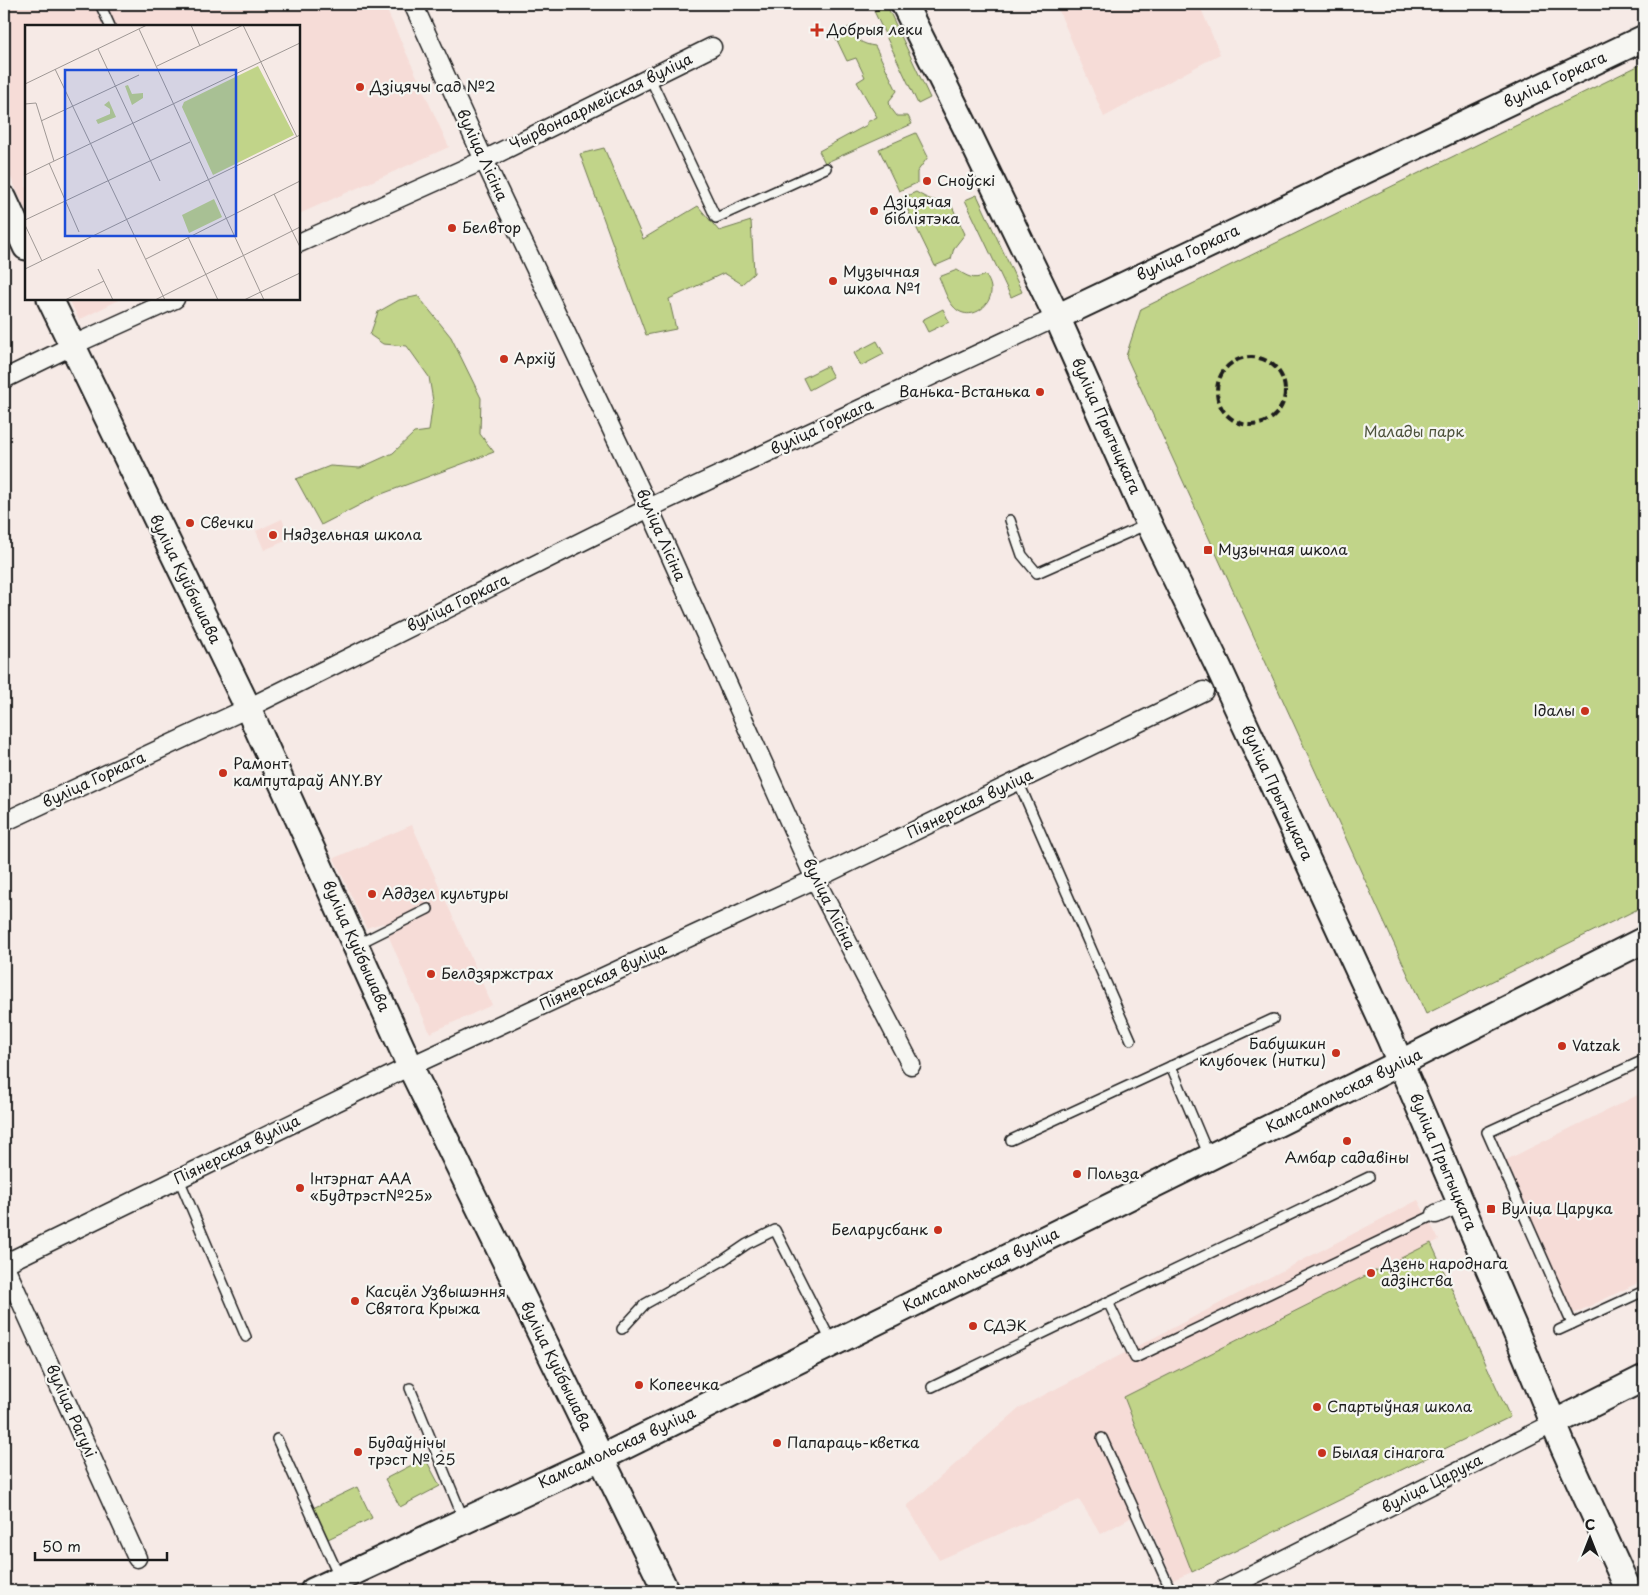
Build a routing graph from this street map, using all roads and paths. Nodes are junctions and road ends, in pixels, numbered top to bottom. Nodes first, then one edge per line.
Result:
1 (100, 4) edge
2 (413, 4) edge
3 (904, 4) edge
4 (110, 25) edge
5 (1644, 38) edge
6 (712, 47) dead end
7 (650, 78) junction
8 (484, 160) junction
9 (826, 168) dead end
10 (4, 200) edge
11 (300, 243) edge
12 (25, 246) edge
13 (50, 300) edge
14 (173, 300) edge
15 (1057, 316) junction
16 (72, 345) junction
17 (4, 379) edge
18 (649, 508) junction
19 (1010, 520) dead end
20 (1149, 524) junction
21 (1204, 691) dead end
22 (248, 708) junction
23 (1018, 781) junction
24 (4, 822) edge
25 (815, 879) junction
26 (428, 909) dead end
27 (1644, 940) edge
28 (356, 946) junction
29 (1273, 1019) dead end
30 (1132, 1040) dead end
31 (1644, 1060) edge
32 (1401, 1063) junction
33 (911, 1065) dead end
34 (410, 1066) junction
35 (1171, 1066) junction
36 (1011, 1140) dead end
37 (1210, 1157) junction
38 (1369, 1177) dead end
39 (179, 1179) junction
40 (1461, 1203) junction
41 (1436, 1214) joint
42 (4, 1264) edge
43 (1644, 1291) edge
44 (1108, 1302) junction
45 (1572, 1324) junction
46 (622, 1329) dead end
47 (1559, 1330) dead end
48 (246, 1336) dead end
49 (832, 1344) junction
50 (1644, 1378) edge
51 (410, 1388) dead end
52 (932, 1388) dead end
53 (1554, 1422) junction
54 (1102, 1438) dead end
55 (277, 1439) dead end
56 (601, 1456) junction
57 (464, 1520) junction
58 (137, 1558) dead end
59 (340, 1579) junction
60 (313, 1591) edge
61 (666, 1591) edge
62 (1171, 1591) edge
63 (1221, 1591) edge
64 (1629, 1591) edge

1 - 4 lane
2 - 8 street, вуліца Лісіна
3 - 15 main road, вуліца Прытыцкага
5 - 15 main road, вуліца Горкага
6 - 7 street, Чырвонаармейская вуліца
7 - 8 street, Чырвонаармейская вуліца
7 - 9 lane
8 - 11 street, Чырвонаармейская вуліца
8 - 18 street, вуліца Лісіна
10 - 12 main road
13 - 16 main road, вуліца Куйбышава
14 - 16 street
15 - 18 street, вуліца Горкага
15 - 20 main road, вуліца Прытыцкага
16 - 17 street
16 - 22 main road, вуліца Куйбышава
18 - 22 street, вуліца Горкага
18 - 25 street, вуліца Лісіна
19 - 20 lane
20 - 32 main road, вуліца Прытыцкага
21 - 23 street, Піянерская вуліца
22 - 24 street, вуліца Горкага
22 - 28 main road, вуліца Куйбышава
23 - 25 street, Піянерская вуліца
23 - 30 lane
25 - 33 street, вуліца Лісіна
25 - 34 street, Піянерская вуліца
26 - 28 lane
27 - 32 main road, Камсамольская вуліца
28 - 34 main road, вуліца Куйбышава
29 - 35 lane
31 - 45 lane
32 - 37 main road, Камсамольская вуліца
32 - 40 main road, вуліца Прытыцкага
34 - 39 street, Піянерская вуліца
34 - 56 main road, вуліца Куйбышава
35 - 36 lane
35 - 37 lane
37 - 49 main road, Камсамольская вуліца
38 - 44 lane
39 - 42 street, Піянерская вуліца
39 - 48 lane
40 - 41 street
40 - 53 main road, вуліца Прытыцкага
41 - 44 lane
42 - 58 street, вуліца Рагулі
43 - 45 lane
44 - 52 lane
45 - 47 lane
46 - 49 lane
49 - 56 main road, Камсамольская вуліца
50 - 53 main road, вуліца Царука
51 - 57 lane
53 - 63 street, вуліца Царука
53 - 64 main road, вуліца Прытыцкага
54 - 62 lane
55 - 59 lane
56 - 57 main road, Камсамольская вуліца
56 - 61 main road, вуліца Куйбышава
57 - 59 main road, Камсамольская вуліца
59 - 60 main road, Камсамольская вуліца

